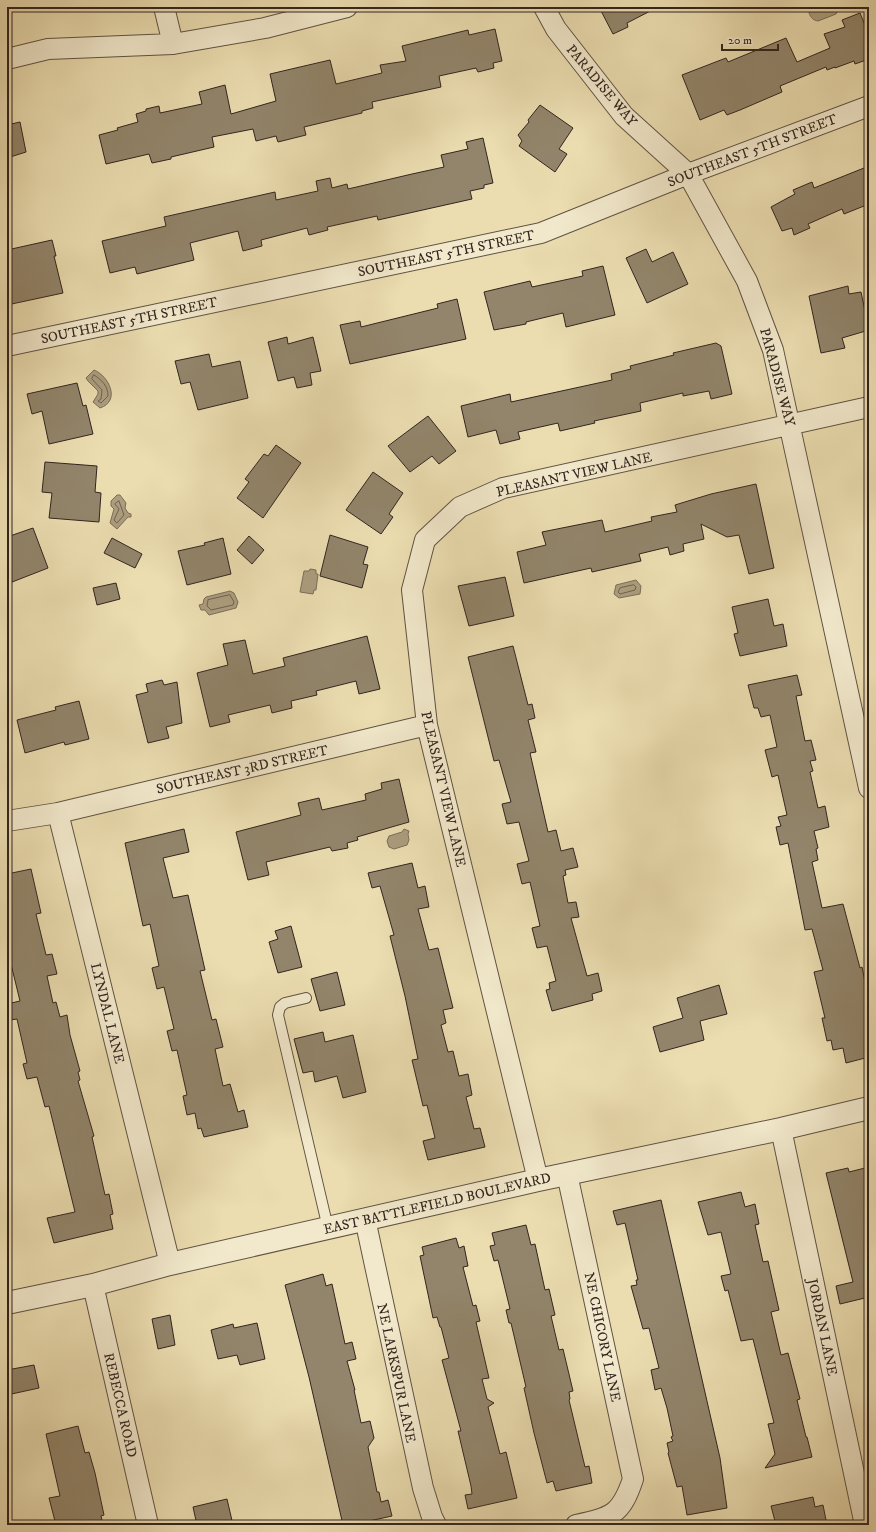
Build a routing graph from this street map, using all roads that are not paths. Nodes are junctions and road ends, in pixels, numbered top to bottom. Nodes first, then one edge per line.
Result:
1 (164, 7) edge
2 (347, 7) edge
3 (544, 7) edge
4 (173, 44) junction
5 (7, 59) edge
6 (869, 106) edge
7 (688, 174) junction
8 (7, 346) edge
9 (869, 407) edge
10 (791, 426) junction
11 (862, 723) edge
12 (427, 725) junction
13 (869, 788) edge
14 (58, 813) junction
15 (7, 821) edge
16 (306, 998) dead end
17 (869, 1108) edge
18 (781, 1129) junction
19 (567, 1174) junction
20 (538, 1180) junction
21 (365, 1220) junction
22 (328, 1228) junction
23 (170, 1264) junction
24 (93, 1285) junction
25 (7, 1303) edge
26 (148, 1525) edge
27 (436, 1525) edge
28 (576, 1525) edge
29 (865, 1525) edge

1 - 4 street
2 - 4 street
3 - 7 street, PARADISE WAY
4 - 5 street
6 - 7 street, SOUTHEAST 5TH STREET
7 - 8 street, SOUTHEAST 5TH STREET
7 - 10 street, PARADISE WAY
9 - 10 street, PLEASANT VIEW LANE
10 - 11 street, PARADISE WAY
10 - 12 street, PLEASANT VIEW LANE
11 - 13 street, PARADISE WAY
12 - 14 street, SOUTHEAST 3RD STREET
12 - 20 street, PLEASANT VIEW LANE
14 - 15 street
14 - 23 street, LYNDAL LANE
16 - 22 lane
17 - 18 street, EAST BATTLEFIELD BOULEVARD
18 - 19 street, EAST BATTLEFIELD BOULEVARD
18 - 29 street, JORDAN LANE
19 - 20 street, EAST BATTLEFIELD BOULEVARD
19 - 28 street, NE CHICORY LANE
20 - 21 street, EAST BATTLEFIELD BOULEVARD
21 - 22 street, EAST BATTLEFIELD BOULEVARD
21 - 27 street, NE LARKSPUR LANE
22 - 23 street, EAST BATTLEFIELD BOULEVARD
23 - 24 street, EAST BATTLEFIELD BOULEVARD
24 - 25 street, EAST BATTLEFIELD BOULEVARD
24 - 26 street, REBECCA ROAD

